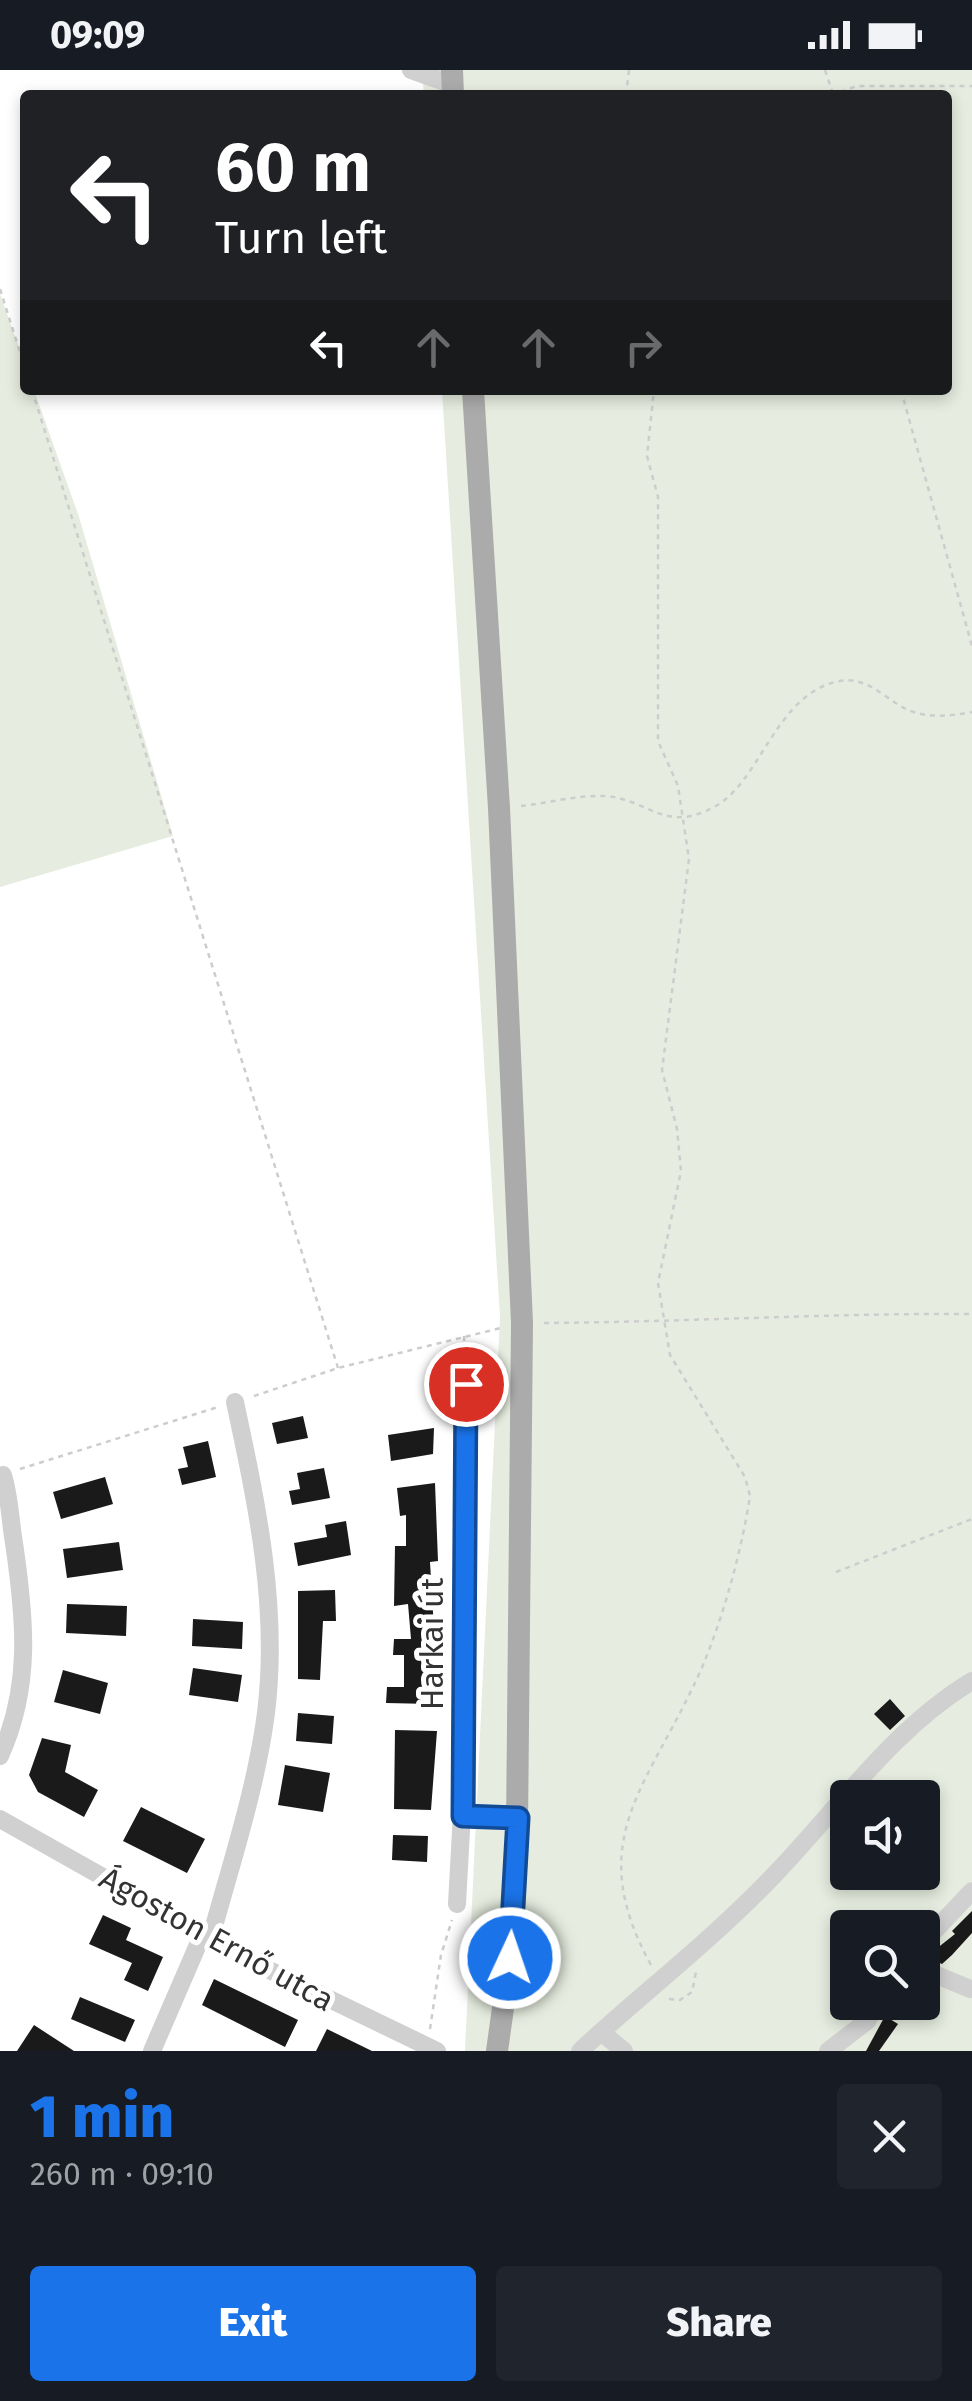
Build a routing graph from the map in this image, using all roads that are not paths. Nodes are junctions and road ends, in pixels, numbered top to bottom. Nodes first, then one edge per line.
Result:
1 (411, 70) edge
2 (453, 83) edge
3 (473, 395) edge
4 (466, 1384) road end
5 (235, 1402) road end
6 (2, 1475) road end
7 (972, 1681) edge
8 (0, 1756) edge
9 (463, 1816) junction
10 (518, 1818) junction
11 (0, 1819) edge
12 (972, 1892) edge
13 (457, 1904) road end
14 (940, 1925) edge
15 (207, 1935) junction
16 (940, 1976) edge
17 (970, 1989) edge
18 (868, 2020) edge
19 (601, 2032) junction
20 (431, 2048) edge
21 (152, 2051) edge
22 (497, 2051) edge
23 (580, 2051) edge
24 (624, 2051) edge
25 (828, 2051) edge

1 - 2 street
3 - 10 main road
4 - 9 street, Harkai út
5 - 15 street
6 - 8 street
7 - 19 street
9 - 10 street
9 - 13 street, Harkai út
10 - 22 main road
11 - 15 street, Ágoston Ernő utca
12 - 14 street
15 - 20 street, Ágoston Ernő utca
15 - 21 street
16 - 17 street
18 - 25 street
19 - 23 street
19 - 24 street

